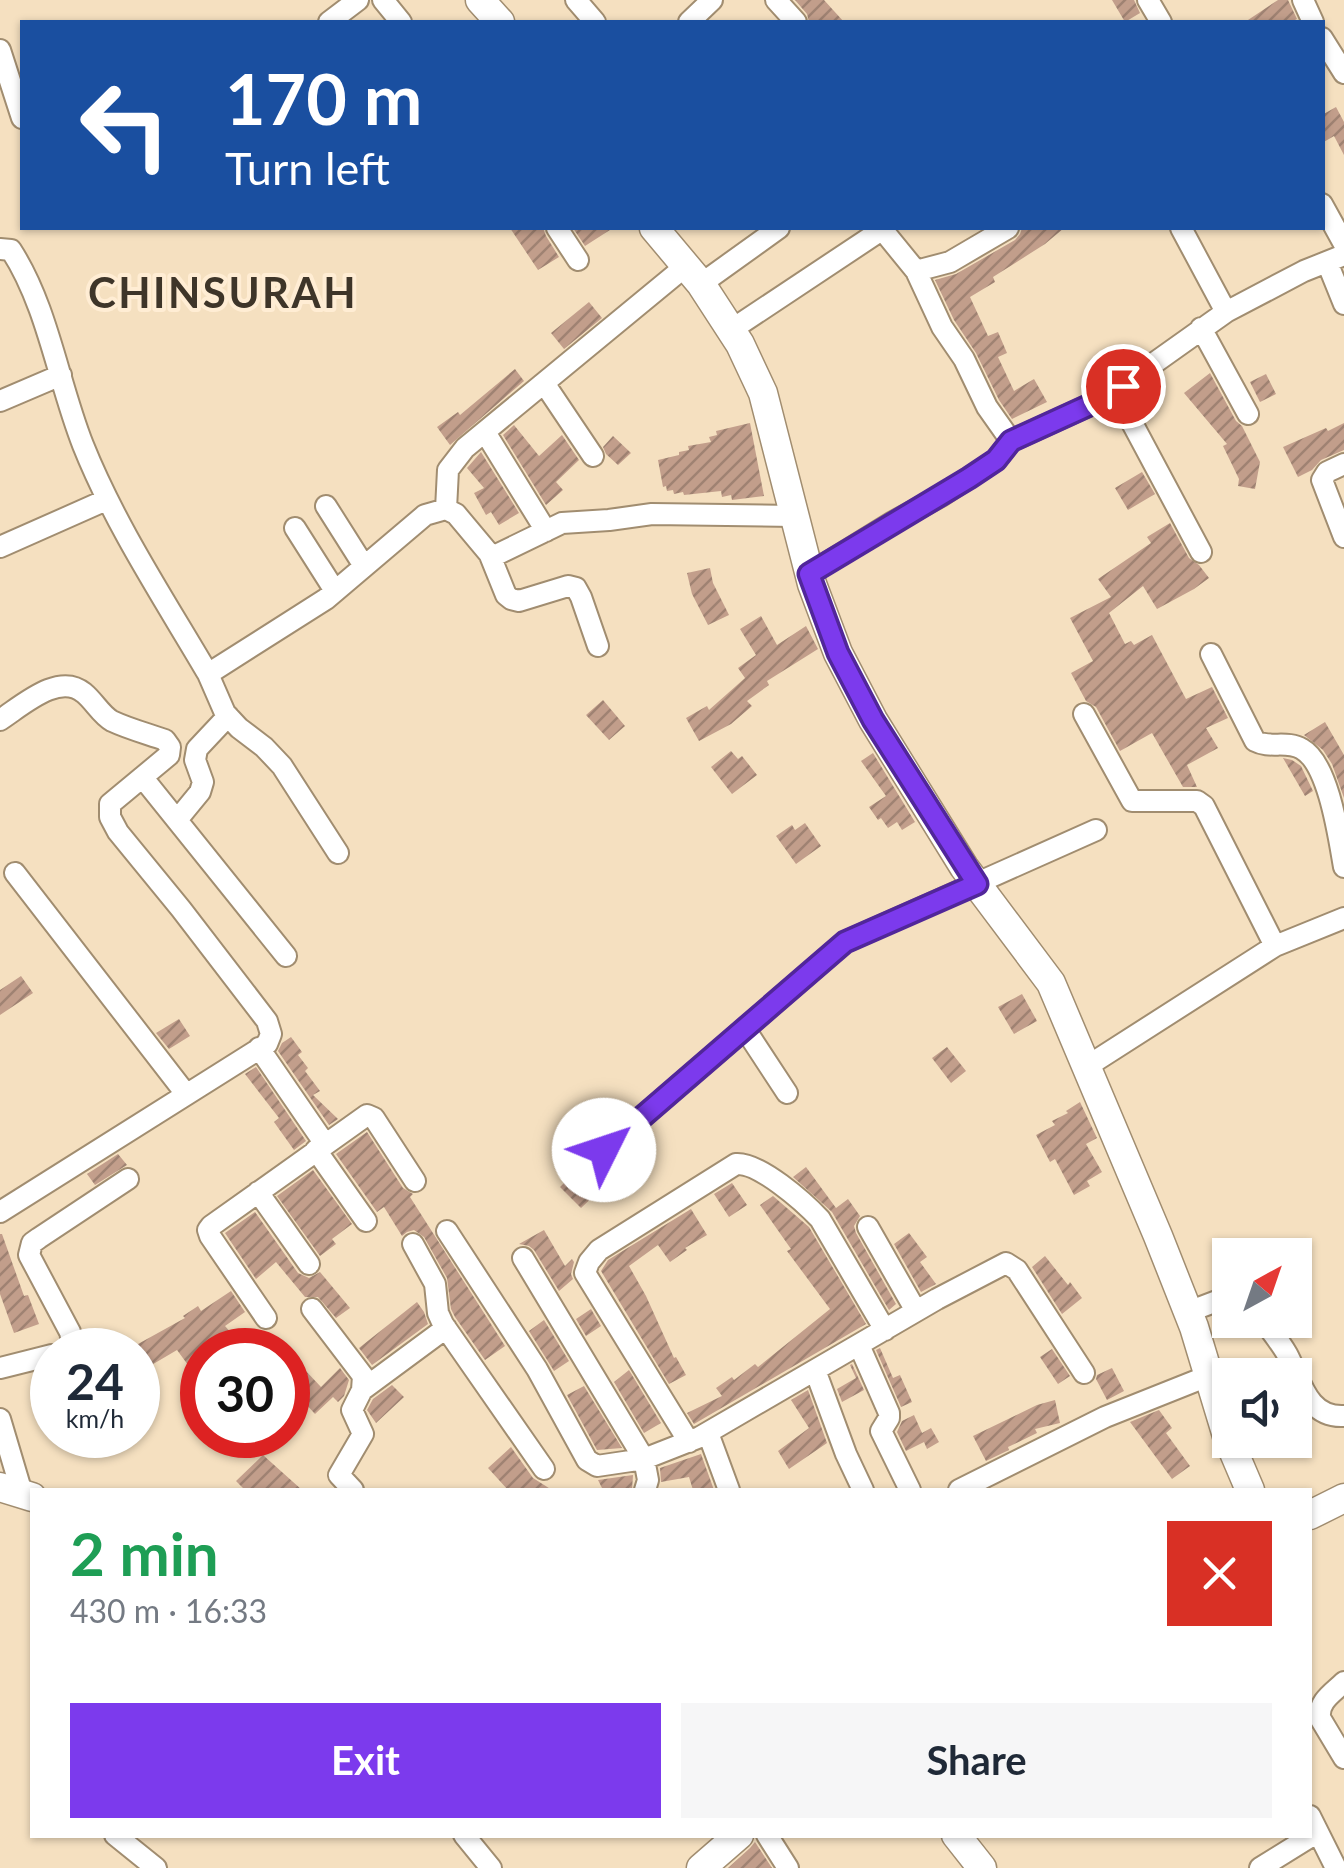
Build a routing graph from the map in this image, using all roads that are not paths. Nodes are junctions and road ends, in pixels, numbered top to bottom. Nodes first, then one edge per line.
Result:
1 (358, 0) edge
2 (383, 0) edge
3 (480, 0) edge
4 (576, 0) edge
5 (712, 0) edge
6 (776, 0) edge
7 (336, 20) edge
8 (399, 20) edge
9 (498, 20) edge
10 (593, 20) edge
11 (691, 20) edge
12 (794, 20) edge
13 (1325, 43) edge
14 (0, 50) edge
15 (1344, 73) edge
16 (20, 112) edge
17 (1325, 209) edge
18 (558, 230) edge
19 (656, 230) edge
20 (775, 230) edge
21 (879, 230) edge
22 (884, 230) edge
23 (1005, 230) edge
24 (1181, 230) edge
25 (1344, 244) edge
26 (0, 249) edge
27 (1335, 258) edge
28 (578, 260) dead end
29 (916, 272) junction
30 (694, 275) junction
31 (1344, 304) edge
32 (1226, 312) junction
33 (1201, 328) junction
34 (731, 330) junction
35 (61, 375) junction
36 (544, 383) junction
37 (1115, 391) junction
38 (0, 401) edge
39 (1248, 414) dead end
40 (485, 432) junction
41 (1011, 441) junction
42 (592, 456) dead end
43 (1344, 464) edge
44 (106, 500) junction
45 (326, 506) dead end
46 (446, 510) junction
47 (794, 516) junction
48 (295, 528) dead end
49 (546, 531) junction
50 (1344, 537) edge
51 (0, 547) edge
52 (1202, 552) dead end
53 (488, 554) junction
54 (364, 566) junction
55 (809, 574) junction
56 (335, 591) junction
57 (598, 646) dead end
58 (1211, 654) dead end
59 (208, 674) junction
60 (1084, 714) dead end
61 (228, 716) junction
62 (0, 720) edge
63 (143, 778) junction
64 (1339, 806) edge
65 (177, 820) junction
66 (1096, 830) dead end
67 (338, 853) dead end
68 (1344, 868) edge
69 (15, 873) dead end
70 (977, 884) junction
71 (1344, 918) edge
72 (1276, 946) junction
73 (286, 956) dead end
74 (745, 1029) junction
75 (259, 1048) junction
76 (1086, 1067) junction
77 (787, 1093) dead end
78 (186, 1094) junction
79 (320, 1147) junction
80 (604, 1150) dead end
81 (128, 1179) dead end
82 (415, 1181) dead end
83 (258, 1192) junction
84 (0, 1212) edge
85 (366, 1221) dead end
86 (868, 1227) dead end
87 (448, 1231) dead end
88 (414, 1244) dead end
89 (523, 1258) dead end
90 (309, 1264) dead end
91 (1212, 1303) edge
92 (312, 1308) dead end
93 (916, 1312) junction
94 (1188, 1312) junction
95 (266, 1318) dead end
96 (68, 1328) edge
97 (446, 1328) junction
98 (886, 1330) junction
99 (1276, 1338) edge
100 (859, 1345) junction
101 (30, 1360) edge
102 (0, 1368) edge
103 (815, 1370) junction
104 (1084, 1373) dead end
105 (1208, 1376) junction
106 (362, 1390) junction
107 (1344, 1416) edge
108 (0, 1420) edge
109 (699, 1437) junction
110 (644, 1459) junction
111 (544, 1469) dead end
112 (351, 1488) edge
113 (646, 1488) edge
114 (728, 1488) edge
115 (862, 1488) edge
116 (909, 1488) edge
117 (962, 1488) edge
118 (1249, 1488) edge
119 (18, 1492) edge
120 (1344, 1498) edge
121 (1312, 1513) edge
122 (1344, 1682) edge
123 (1314, 1713) edge
124 (1344, 1758) edge
125 (1314, 1824) edge
126 (120, 1838) edge
127 (466, 1838) edge
128 (736, 1838) edge
129 (769, 1838) edge
130 (958, 1838) edge
131 (1297, 1838) edge
132 (156, 1868) edge
133 (491, 1868) edge
134 (701, 1868) edge
135 (788, 1868) edge
136 (982, 1868) edge
137 (1260, 1868) edge
138 (1336, 1868) edge

1 - 7 street
2 - 8 street
3 - 9 street
4 - 10 street
5 - 11 street
6 - 12 street
13 - 15 street
14 - 16 street
17 - 25 street
18 - 28 street
19 - 30 street
20 - 30 street
21 - 34 street
22 - 29 street
23 - 29 street
24 - 32 street
26 - 35 street
27 - 31 street
27 - 32 street
29 - 41 street
30 - 34 street
30 - 36 street
32 - 33 street
33 - 37 street
33 - 39 street
34 - 47 street
35 - 38 street
35 - 44 street
36 - 40 street
36 - 42 street
37 - 41 street
37 - 52 street
40 - 46 street
40 - 49 street
41 - 55 street
43 - 50 street
44 - 51 street
44 - 59 street
45 - 54 street
46 - 53 street
46 - 54 street
47 - 49 street
47 - 55 street
48 - 56 street
49 - 53 street
53 - 57 street
54 - 56 street
55 - 70 street
56 - 59 street
58 - 64 street
59 - 61 street
60 - 72 street
61 - 65 street
61 - 67 street
62 - 63 street
63 - 65 street
63 - 75 street
64 - 68 street
65 - 73 street
66 - 70 street
69 - 78 street
70 - 74 street
70 - 76 street
71 - 72 street
72 - 76 street
74 - 77 street
74 - 80 street
75 - 78 street
75 - 79 street
76 - 94 street
78 - 84 street
79 - 82 street
79 - 83 street
79 - 85 street
81 - 96 street
83 - 90 street
83 - 95 street
86 - 93 street
87 - 110 street
88 - 97 street
89 - 110 street
91 - 94 street
92 - 106 street
93 - 98 street
93 - 104 street
94 - 105 street
97 - 106 street
97 - 111 street
98 - 100 street
98 - 109 street
99 - 107 street
100 - 103 street
100 - 116 street
101 - 102 street
103 - 109 street
103 - 115 street
105 - 117 street
105 - 118 street
106 - 112 street
108 - 119 street
109 - 110 street
109 - 114 street
110 - 113 street
120 - 121 street
122 - 123 street
123 - 124 street
125 - 138 street
126 - 132 street
127 - 133 street
128 - 134 street
129 - 135 street
130 - 136 street
131 - 137 street

